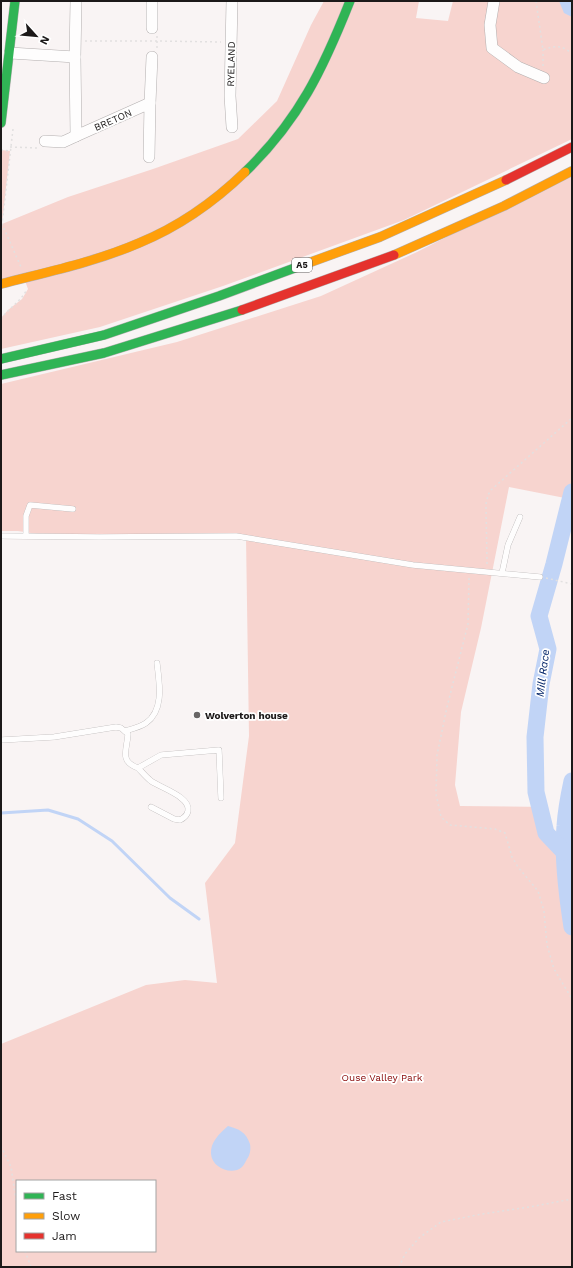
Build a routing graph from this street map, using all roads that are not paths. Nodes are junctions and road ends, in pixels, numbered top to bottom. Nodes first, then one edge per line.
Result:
1 (14, 1) edge
2 (76, 1) edge
3 (152, 1) edge
4 (232, 1) edge
5 (350, 1) edge
6 (494, 1) edge
7 (152, 28) road end
8 (10, 53) junction
9 (75, 57) junction
10 (152, 57) road end
11 (544, 78) road end
12 (150, 103) junction
13 (1, 123) edge
14 (232, 127) dead end
15 (76, 136) junction
16 (45, 141) road end
17 (572, 147) edge
18 (149, 157) dead end
19 (572, 172) edge
20 (1, 284) edge
21 (1, 359) edge
22 (1, 376) edge
23 (72, 508) dead end
24 (520, 517) dead end
25 (1, 536) edge
26 (26, 536) junction
27 (502, 573) junction
28 (540, 577) road end
29 (157, 663) dead end
30 (125, 731) junction
31 (1, 740) edge
32 (138, 768) junction
33 (221, 798) dead end
34 (150, 806) dead end

1 - 8 main road
2 - 9 street
3 - 7 street
4 - 14 street, RYELAND
5 - 20 main road
6 - 11 street
8 - 9 street
8 - 13 main road
9 - 15 street
10 - 12 street
12 - 15 street, BRETON
12 - 18 street
15 - 16 street, BRETON
17 - 21 main road, A5
19 - 22 main road, A5
23 - 26 lane
24 - 27 lane
25 - 26 lane
26 - 27 lane
27 - 28 lane
29 - 30 lane
30 - 31 lane
30 - 32 lane
32 - 33 lane
32 - 34 lane

